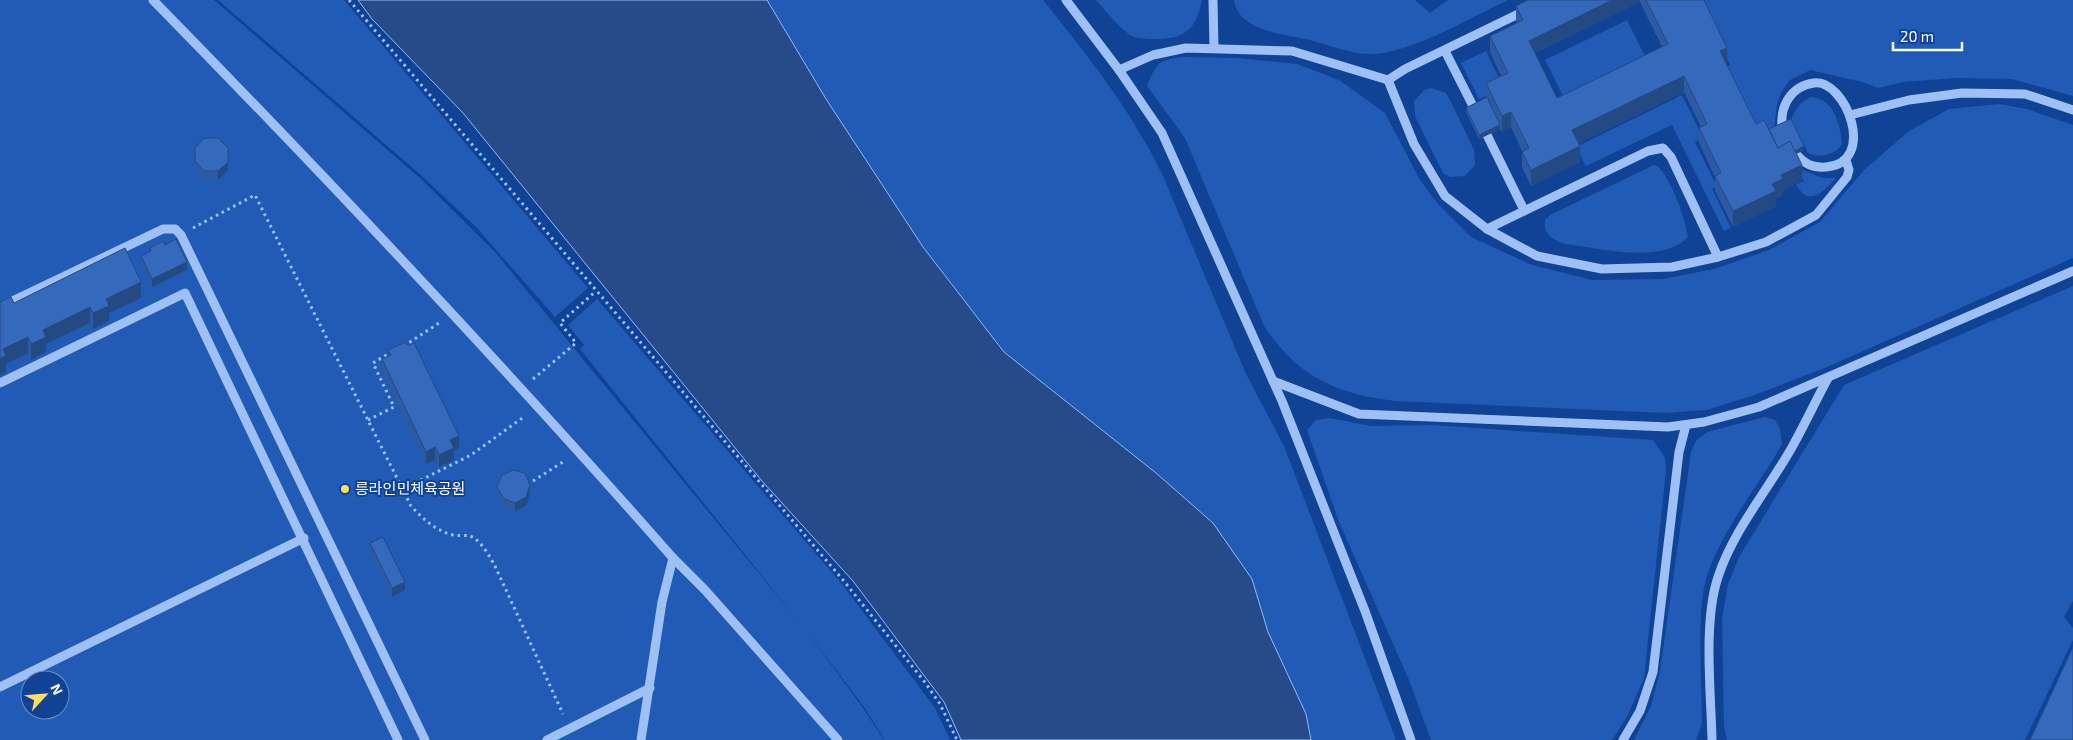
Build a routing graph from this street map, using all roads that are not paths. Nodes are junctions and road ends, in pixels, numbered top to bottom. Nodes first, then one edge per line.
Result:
1 (153, 0) edge
2 (1066, 0) edge
3 (1213, 0) edge
4 (1548, 0) edge
5 (1214, 48) junction
6 (1445, 50) junction
7 (1119, 70) junction
8 (1388, 80) junction
9 (1474, 108) edge
10 (2073, 110) edge
11 (1850, 115) junction
12 (1782, 127) edge
13 (1487, 135) edge
14 (1796, 154) edge
15 (1846, 160) junction
16 (1524, 210) junction
17 (1487, 229) junction
18 (1718, 257) junction
19 (2073, 271) edge
20 (0, 307) edge
21 (1828, 378) junction
22 (1273, 381) junction
23 (0, 383) edge
24 (1686, 425) junction
25 (304, 538) junction
26 (673, 558) junction
27 (0, 687) edge
28 (650, 688) junction
29 (398, 740) edge
30 (425, 740) edge
31 (547, 740) edge
32 (642, 740) edge
33 (838, 740) edge
34 (1411, 740) edge
35 (1623, 740) edge
36 (1712, 740) edge

1 - 26 street
2 - 7 street
3 - 5 street
4 - 6 street
5 - 7 street
5 - 8 street
6 - 8 street
6 - 9 street
7 - 22 street
8 - 17 street
10 - 11 street
11 - 12 street
11 - 15 street
13 - 16 street
14 - 15 street
15 - 18 street
16 - 17 street
16 - 18 street
17 - 18 street
19 - 21 street
20 - 30 street
21 - 24 street
21 - 36 street
22 - 24 street
22 - 34 street
23 - 25 street
24 - 35 street
25 - 27 street
25 - 29 street
26 - 28 street
26 - 33 street
28 - 31 street
28 - 32 street

